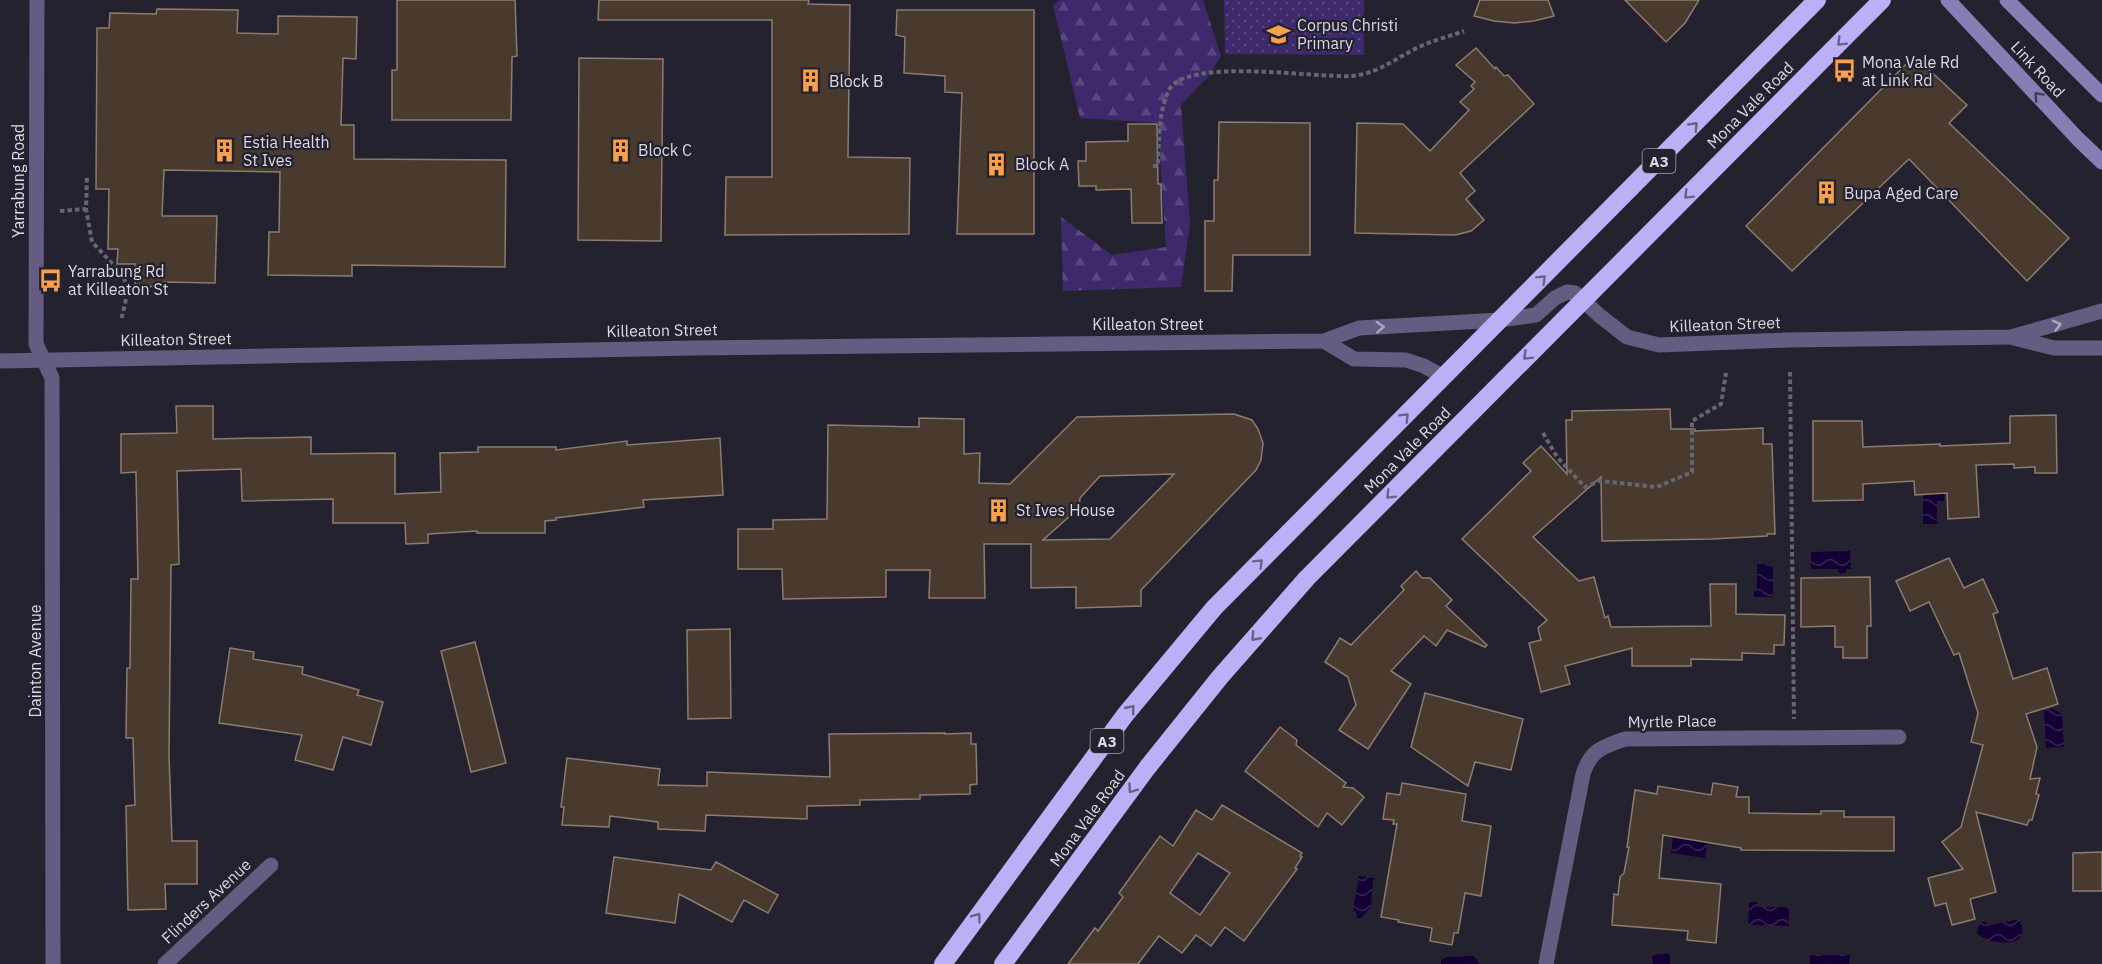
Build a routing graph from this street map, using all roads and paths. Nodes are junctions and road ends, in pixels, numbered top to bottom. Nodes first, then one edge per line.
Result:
1 (37, 0) edge
2 (1817, 0) edge
3 (1882, 0) edge
4 (1948, 0) edge
5 (2007, 0) edge
6 (1464, 31) dead end
7 (2102, 95) edge
8 (2102, 162) edge
9 (1154, 166) dead end
10 (87, 178) dead end
11 (86, 209) junction
12 (60, 211) dead end
13 (1583, 300) junction
14 (2102, 311) edge
15 (1500, 320) junction
16 (122, 321) dead end
17 (2011, 337) junction
18 (1324, 341) junction
19 (2102, 348) edge
20 (44, 360) junction
21 (0, 361) edge
22 (1790, 372) dead end
23 (1726, 373) dead end
24 (1444, 377) junction
25 (1543, 433) dead end
26 (1794, 737) junction
27 (1899, 737) dead end
28 (271, 865) dead end
29 (53, 964) edge
30 (165, 964) edge
31 (943, 964) edge
32 (1003, 964) edge
33 (1546, 964) edge

1 - 20 street, Yarrabung Road
15 -> 2 highway, Mona Vale Road / A3
3 -> 13 highway, Mona Vale Road / A3
8 -> 4 main road, Link Road
5 - 7 main road, Link Road
6 - 9 path
10 - 11 path
11 - 12 path
11 - 16 path
13 - 15 street, Killeaton Street
13 - 17 street, Killeaton Street
13 -> 32 highway, Mona Vale Road / A3
17 -> 14 street, Killeaton Street
18 -> 15 street, Killeaton Street
15 - 24 highway, Mona Vale Road / A3
17 - 19 street, Killeaton Street
18 - 20 street, Killeaton Street
18 - 24 street
20 - 21 street, Killeaton Street
20 - 29 street, Dainton Avenue
22 - 26 path
23 - 25 path
31 -> 24 highway, Mona Vale Road / A3
26 - 27 street, Myrtle Place
26 - 33 street, Myrtle Place
28 - 30 street, Flinders Avenue

